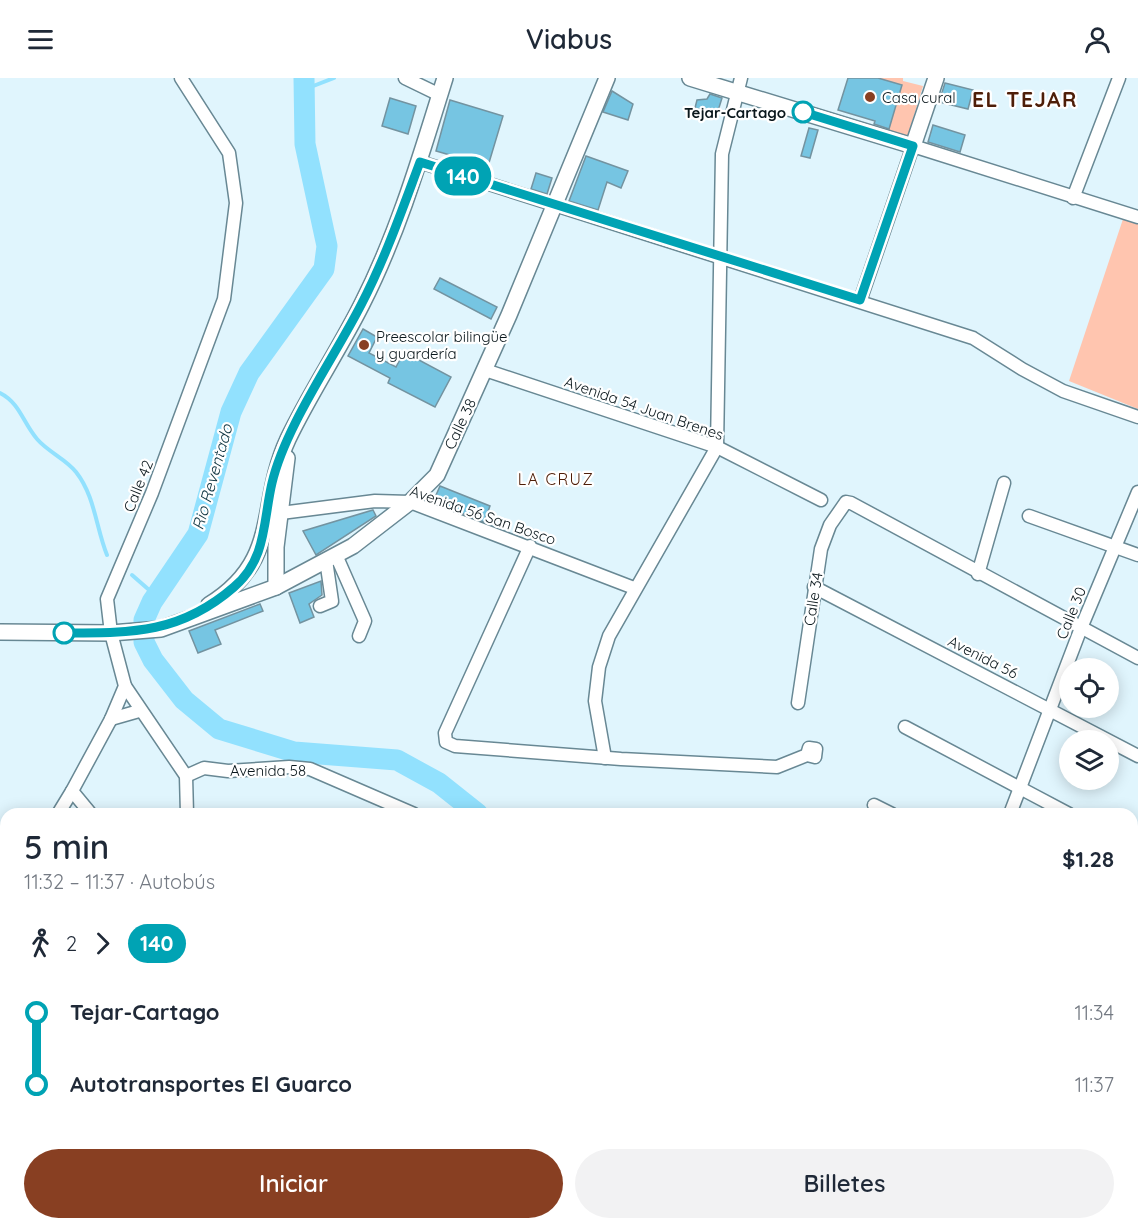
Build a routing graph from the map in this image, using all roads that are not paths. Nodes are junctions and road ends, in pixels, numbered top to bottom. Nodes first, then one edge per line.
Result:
1 (182, 78) edge
2 (405, 78) edge
3 (446, 78) edge
4 (607, 78) edge
5 (690, 78) edge
6 (936, 78) edge
7 (1119, 78) edge
8 (739, 85) edge
9 (440, 95) junction
10 (913, 146) junction
11 (420, 162) junction
12 (1074, 198) junction
13 (555, 206) junction
14 (1138, 217) edge
15 (718, 256) junction
16 (860, 300) junction
17 (485, 370) junction
18 (1138, 417) edge
19 (288, 440) junction
20 (717, 447) junction
21 (1004, 483) dead end
22 (1138, 492) edge
23 (821, 500) dead end
24 (410, 502) junction
25 (281, 513) junction
26 (1029, 516) dead end
27 (531, 546) junction
28 (1114, 546) junction
29 (1138, 555) edge
30 (331, 558) junction
31 (978, 574) junction
32 (276, 587) junction
33 (814, 587) junction
34 (634, 588) junction
35 (320, 606) dead end
36 (1081, 628) junction
37 (159, 629) junction
38 (0, 632) edge
39 (117, 633) junction
40 (359, 636) dead end
41 (1138, 658) edge
42 (125, 686) junction
43 (798, 703) dead end
44 (1051, 709) junction
45 (140, 711) junction
46 (111, 719) junction
47 (905, 728) dead end
48 (807, 755) dead end
49 (1138, 756) edge
50 (605, 758) junction
51 (186, 776) junction
52 (1020, 789) junction
53 (72, 791) junction
54 (874, 805) dead end
55 (62, 808) edge
56 (86, 808) edge
57 (187, 808) edge
58 (400, 808) edge
59 (880, 808) edge
60 (1012, 808) edge
61 (1057, 808) edge

1 - 39 street, Calle 42
2 - 9 street
3 - 9 main road
4 - 13 main road, Calle 38
5 - 8 main road
6 - 10 main road
7 - 12 street
8 - 10 main road
8 - 15 street
9 - 11 main road
10 - 12 street
10 - 16 street
11 - 13 street
11 - 19 main road
12 - 14 street
13 - 15 street
13 - 17 main road, Calle 38
15 - 16 street
15 - 20 street
16 - 18 street
17 - 20 street, Avenida 54 Juan Brenes
17 - 24 main road, Calle 38
19 - 25 main road
19 - 37 main road
20 - 23 street, Avenida 54 Juan Brenes
20 - 34 street
21 - 31 street
22 - 28 street, Calle 30
24 - 25 street, Avenida 56 San Bosco
24 - 27 street, Avenida 56 San Bosco
24 - 30 main road, Calle 38
25 - 32 main road
26 - 28 street
27 - 34 street, Avenida 56 San Bosco
27 - 50 street
28 - 29 street
28 - 36 street, Calle 30
30 - 32 main road, Calle 38
30 - 35 street
30 - 40 street
31 - 33 street, Calle 34
31 - 36 street
32 - 37 main road, Calle 38
33 - 43 street, Calle 34
33 - 44 street, Avenida 56
34 - 50 street
36 - 41 street
36 - 44 street, Calle 30
37 - 39 main road
38 - 39 main road
39 - 42 street, Calle 42
42 - 45 street, Calle 42
42 - 46 street
44 - 49 street, Avenida 56
44 - 52 street, Calle 30
45 - 46 street
45 - 51 street, Calle 42
46 - 53 street
47 - 52 street
48 - 50 street
51 - 57 street
51 - 58 street, Avenida 58
52 - 60 street, Calle 30
52 - 61 street
53 - 55 street
53 - 56 street
54 - 59 street

